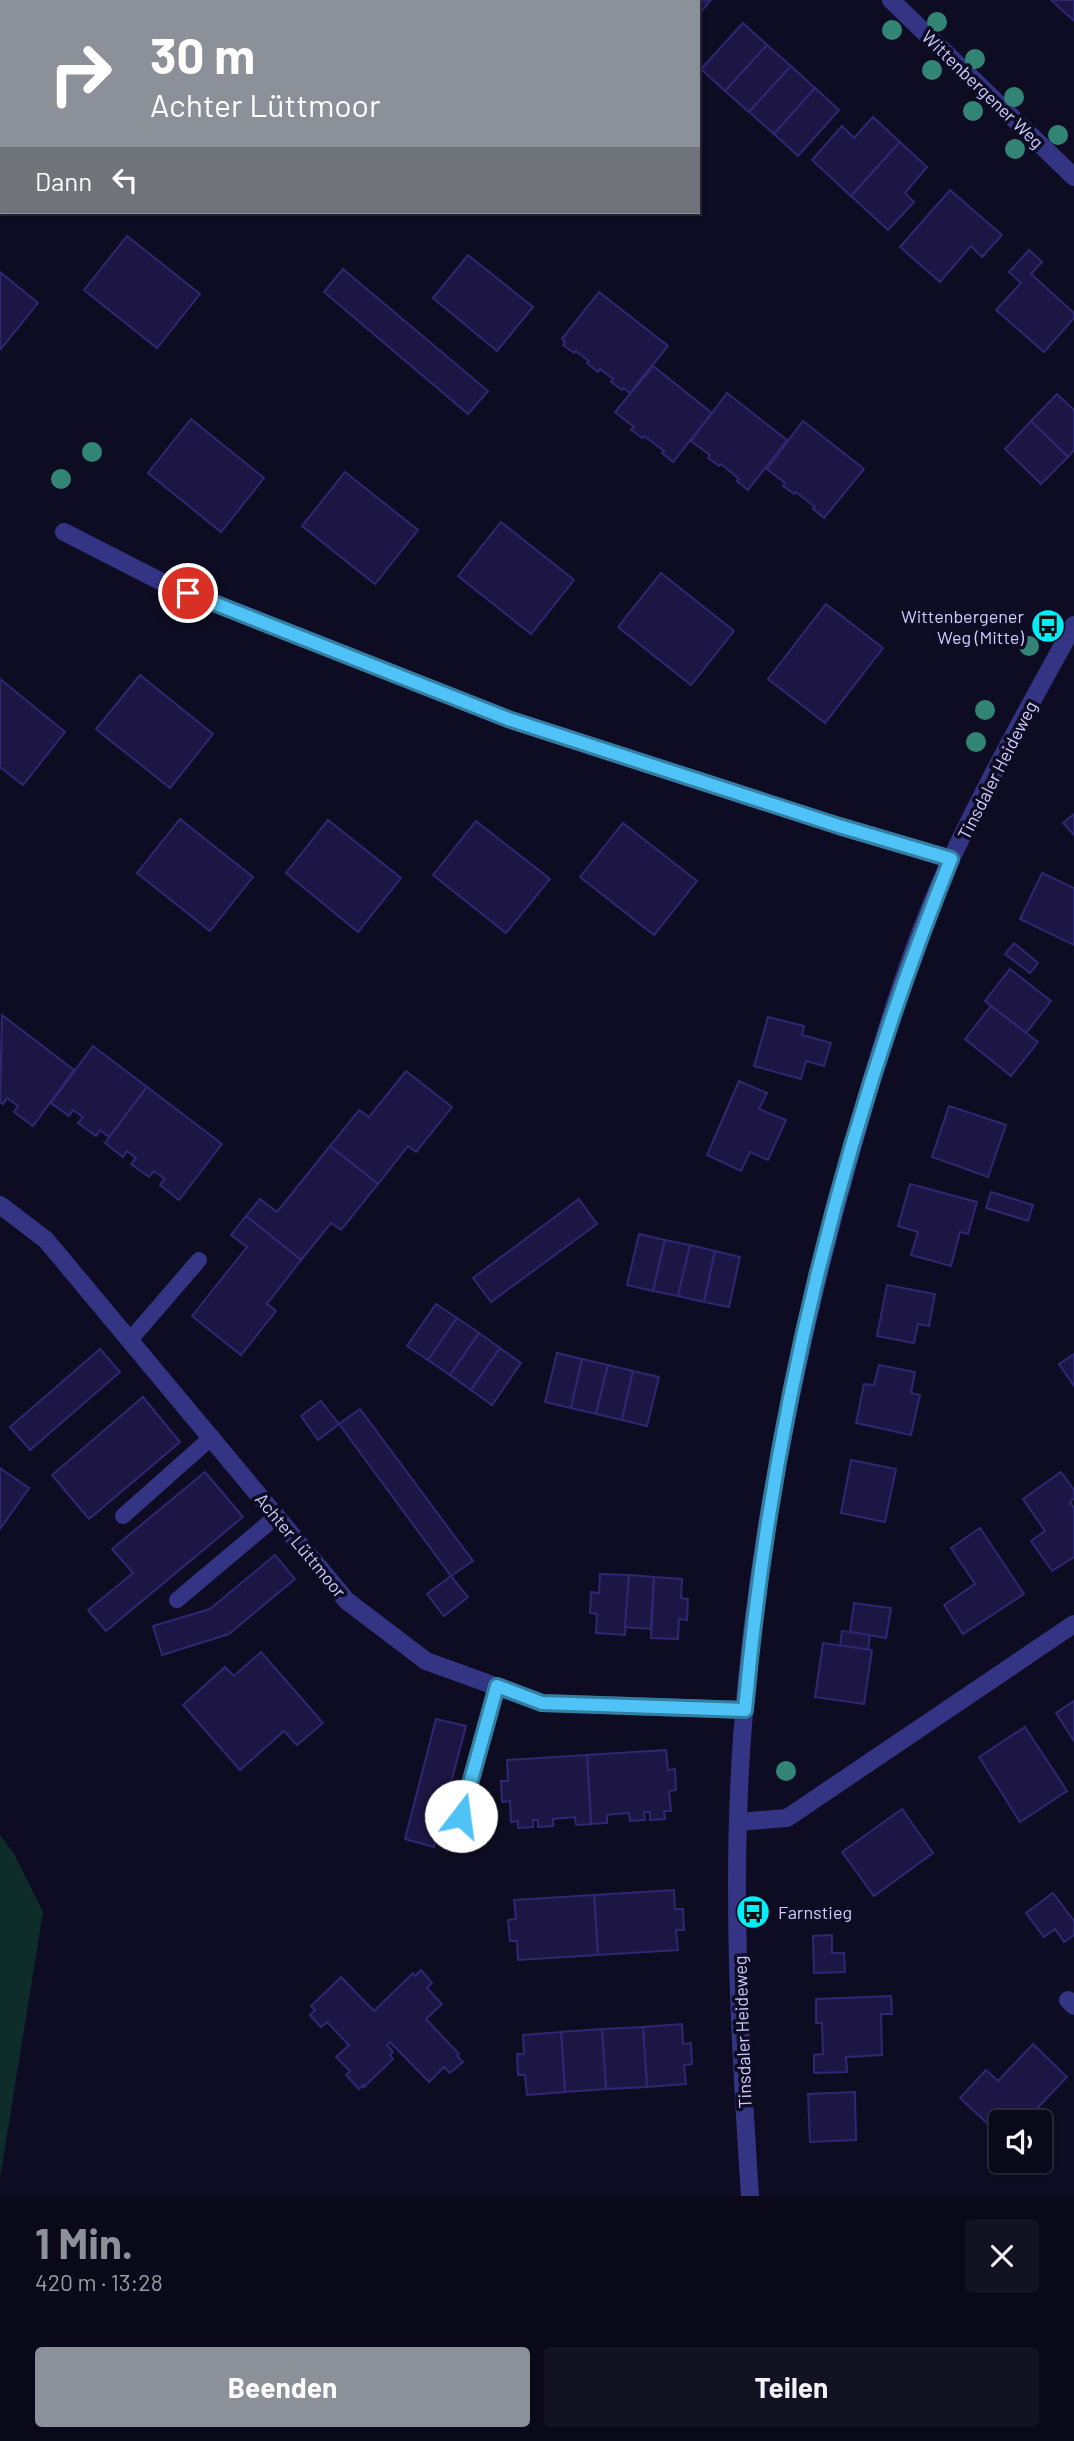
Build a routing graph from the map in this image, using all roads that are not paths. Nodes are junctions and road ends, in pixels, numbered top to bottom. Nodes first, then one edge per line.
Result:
1 (891, 0) edge
2 (1074, 177) edge
3 (64, 532) dead end
4 (1074, 625) edge
5 (951, 859) junction
6 (0, 1205) edge
7 (199, 1260) dead end
8 (130, 1340) junction
9 (212, 1437) junction
10 (123, 1516) dead end
11 (277, 1516) junction
12 (177, 1600) dead end
13 (1074, 1624) edge
14 (497, 1686) junction
15 (745, 1710) junction
16 (738, 1822) junction
17 (454, 1842) dead end
18 (750, 2196) edge

1 - 2 street, Wittenbergener Weg
3 - 5 street
4 - 5 street, Tinsdaler Heideweg
5 - 15 street, Tinsdaler Heideweg
6 - 8 street, Achter Lüttmoor
7 - 8 lane
8 - 9 street, Achter Lüttmoor
9 - 10 lane
9 - 11 street, Achter Lüttmoor
11 - 12 lane
11 - 14 street, Achter Lüttmoor
13 - 16 street
14 - 15 street, Achter Lüttmoor
14 - 17 lane
15 - 16 street, Tinsdaler Heideweg
16 - 18 street, Tinsdaler Heideweg

